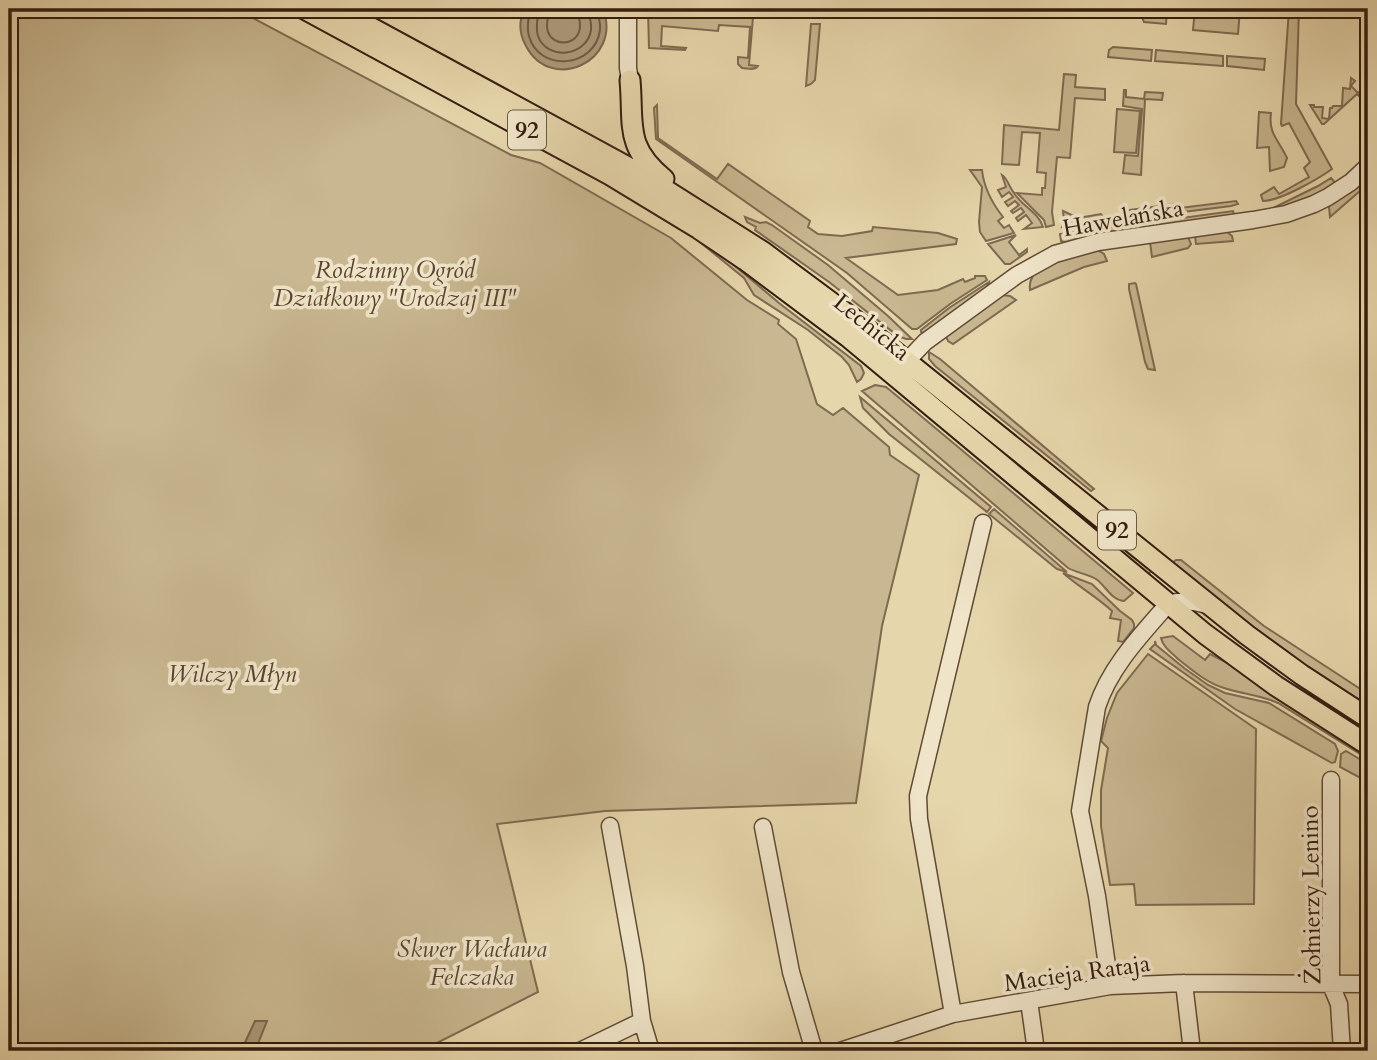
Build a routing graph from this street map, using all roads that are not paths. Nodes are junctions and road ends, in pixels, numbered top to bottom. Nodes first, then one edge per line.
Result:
1 (304, 9) edge
2 (337, 9) edge
3 (628, 9) edge
4 (630, 80) joint
5 (1368, 166) edge
6 (720, 223) junction
7 (907, 361) junction
8 (982, 523) dead end
9 (1165, 568) junction
10 (1168, 604) junction
11 (1212, 607) junction
12 (1368, 718) edge
13 (1368, 745) edge
14 (1331, 780) dead end
15 (610, 826) dead end
16 (763, 827) dead end
17 (1184, 983) junction
18 (1368, 984) edge
19 (1331, 985) junction
20 (1110, 986) junction
21 (1029, 1001) junction
22 (953, 1014) junction
23 (642, 1021) junction
24 (868, 1047) edge
25 (580, 1051) edge
26 (651, 1051) edge
27 (814, 1051) edge
28 (840, 1051) edge
29 (1036, 1051) edge
30 (1192, 1051) edge
31 (1342, 1051) edge

1 - 10 main road, Lechicka / 92
2 - 6 main road, Lechicka / 92
3 - 4 street
4 - 6 main road
5 - 7 street, Hawelańska
6 - 7 main road, Lechicka / 92
7 - 9 main road, Lechicka / 92
8 - 22 street
9 - 10 street
9 - 11 main road, Lechicka / 92
10 - 11 street
10 - 13 main road, Lechicka / 92
10 - 20 street
11 - 12 main road, Lechicka / 92
14 - 19 street, Żołnierzy Lenino
15 - 23 street
16 - 27 street
17 - 19 street, Macieja Rataja
17 - 20 street, Macieja Rataja
17 - 30 street
18 - 19 street, Macieja Rataja
19 - 31 street, Żołnierzy Lenino
20 - 21 street, Macieja Rataja
21 - 22 street, Macieja Rataja
21 - 29 street
22 - 24 street, Macieja Rataja
23 - 25 street
23 - 26 street
24 - 28 street, Macieja Rataja

